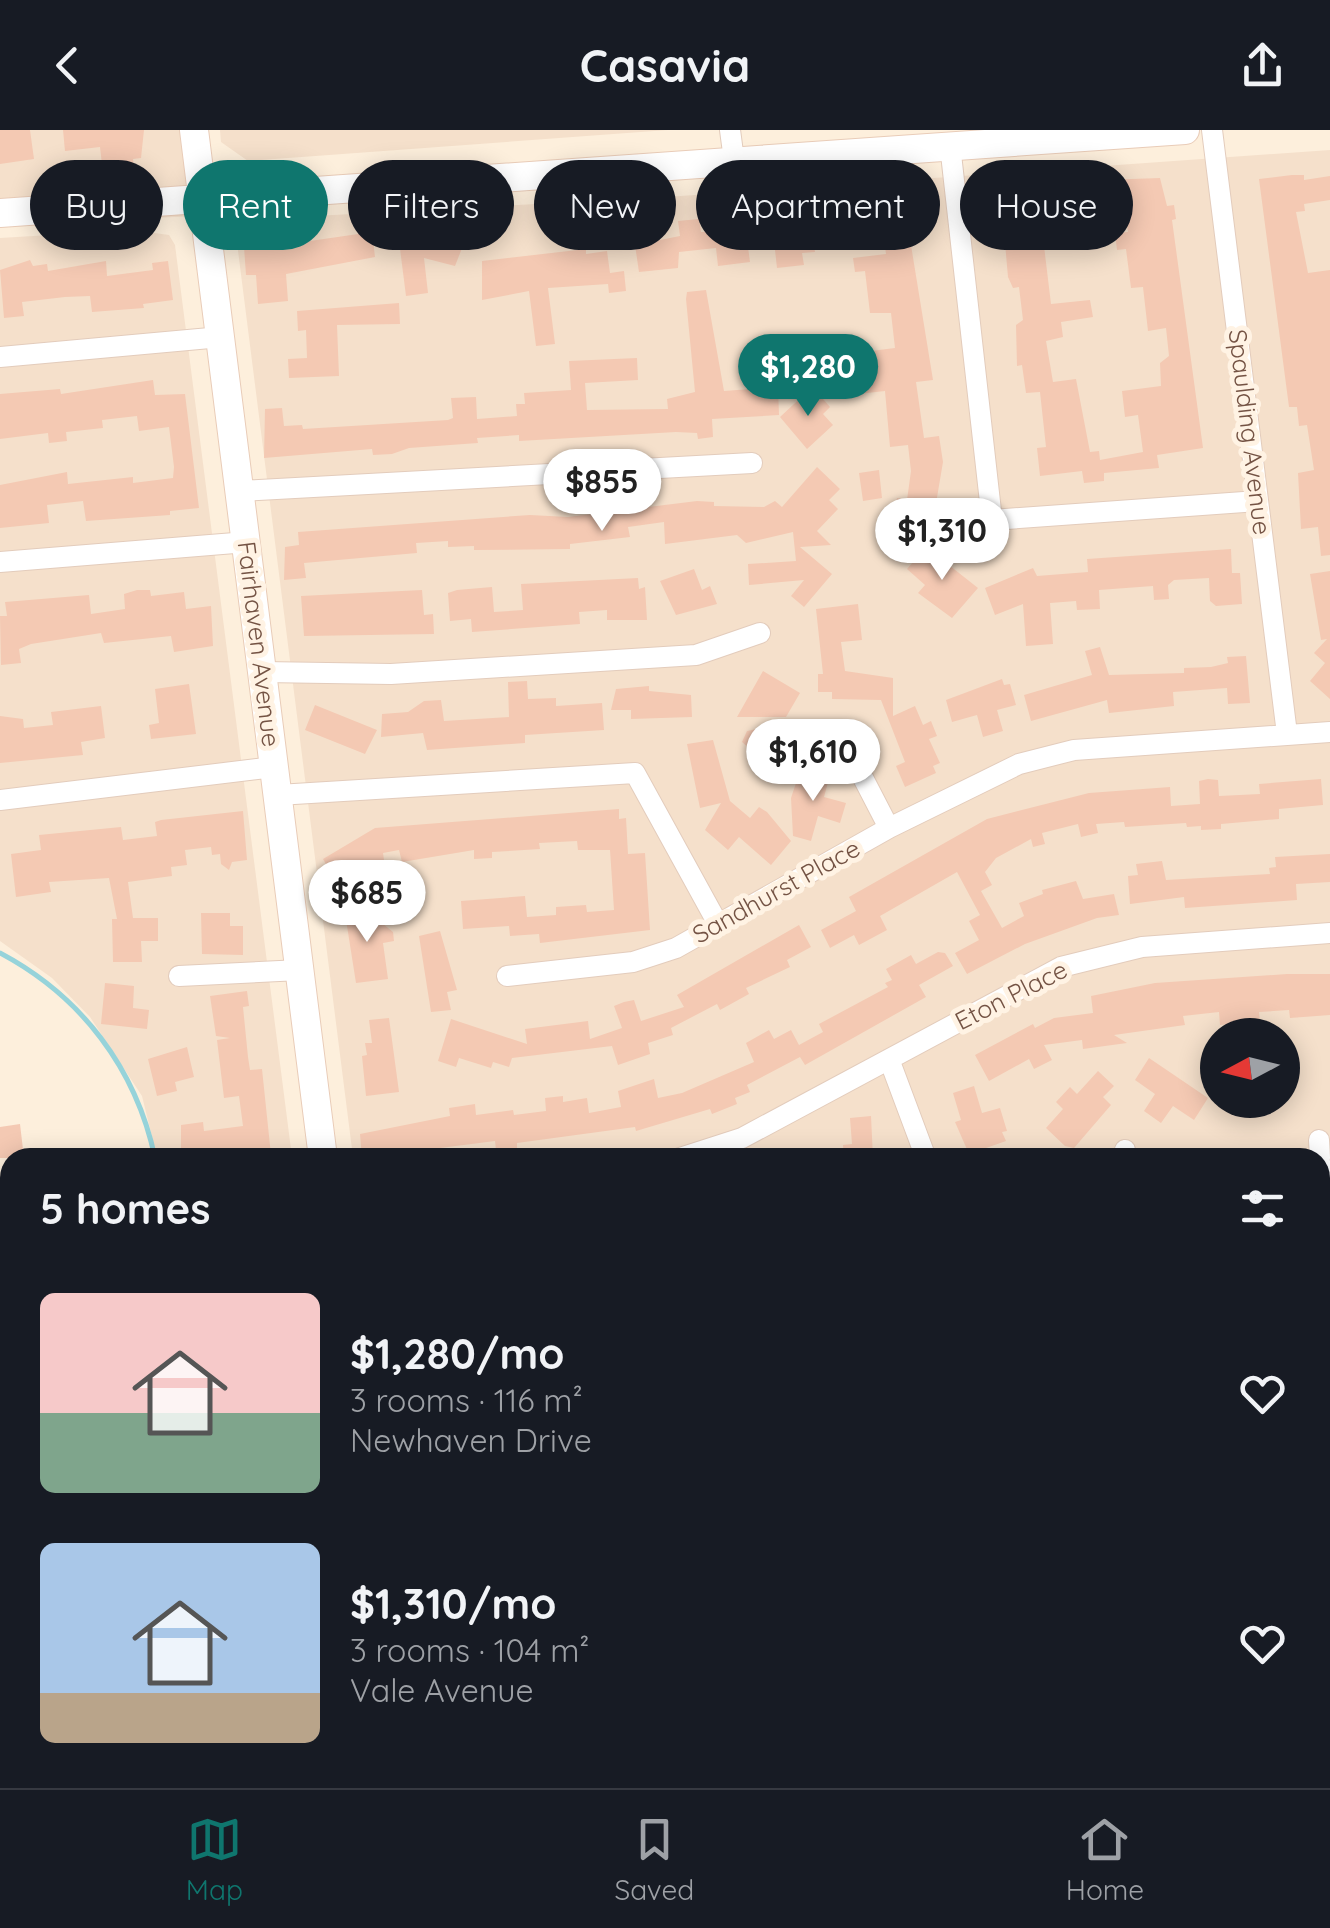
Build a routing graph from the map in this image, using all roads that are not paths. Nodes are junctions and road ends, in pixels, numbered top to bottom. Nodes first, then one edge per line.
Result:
1 (194, 130) edge
2 (730, 130) edge
3 (1184, 130) edge
4 (1212, 130) edge
5 (950, 145) junction
6 (198, 160) edge
7 (734, 160) joint
8 (696, 163) edge
9 (328, 191) edge
10 (183, 201) edge
11 (0, 212) edge
12 (210, 250) edge
13 (221, 338) junction
14 (0, 357) edge
15 (752, 463) dead end
16 (240, 490) junction
17 (1258, 500) junction
18 (246, 542) junction
19 (0, 562) edge
20 (760, 634) dead end
21 (263, 672) junction
22 (1330, 732) edge
23 (1286, 734) junction
24 (846, 744) dead end
25 (276, 781) junction
26 (0, 800) edge
27 (889, 828) junction
28 (718, 924) junction
29 (1330, 933) edge
30 (300, 970) junction
31 (179, 976) dead end
32 (507, 976) dead end
33 (889, 1059) junction
34 (322, 1148) edge
35 (727, 1148) edge
36 (922, 1148) edge

1 - 6 main road, Fairhaven Avenue
2 - 7 street
3 - 5 main road
4 - 17 street, Spaulding Avenue
5 - 7 main road
5 - 17 street
8 - 9 main road
10 - 11 main road
12 - 13 main road, Fairhaven Avenue
13 - 14 street
13 - 16 main road, Fairhaven Avenue
15 - 16 street
16 - 18 main road, Fairhaven Avenue
17 - 23 street, Spaulding Avenue
18 - 19 street
18 - 21 main road, Fairhaven Avenue
20 - 21 street
21 - 25 main road, Fairhaven Avenue
22 - 23 street, Sandhurst Place
23 - 27 street, Sandhurst Place
24 - 27 street
25 - 26 street
25 - 28 street
25 - 30 main road, Fairhaven Avenue
27 - 28 street, Sandhurst Place
28 - 32 street, Sandhurst Place
29 - 33 street, Eton Place
30 - 31 street
30 - 34 main road, Fairhaven Avenue
33 - 35 street, Eton Place
33 - 36 street

